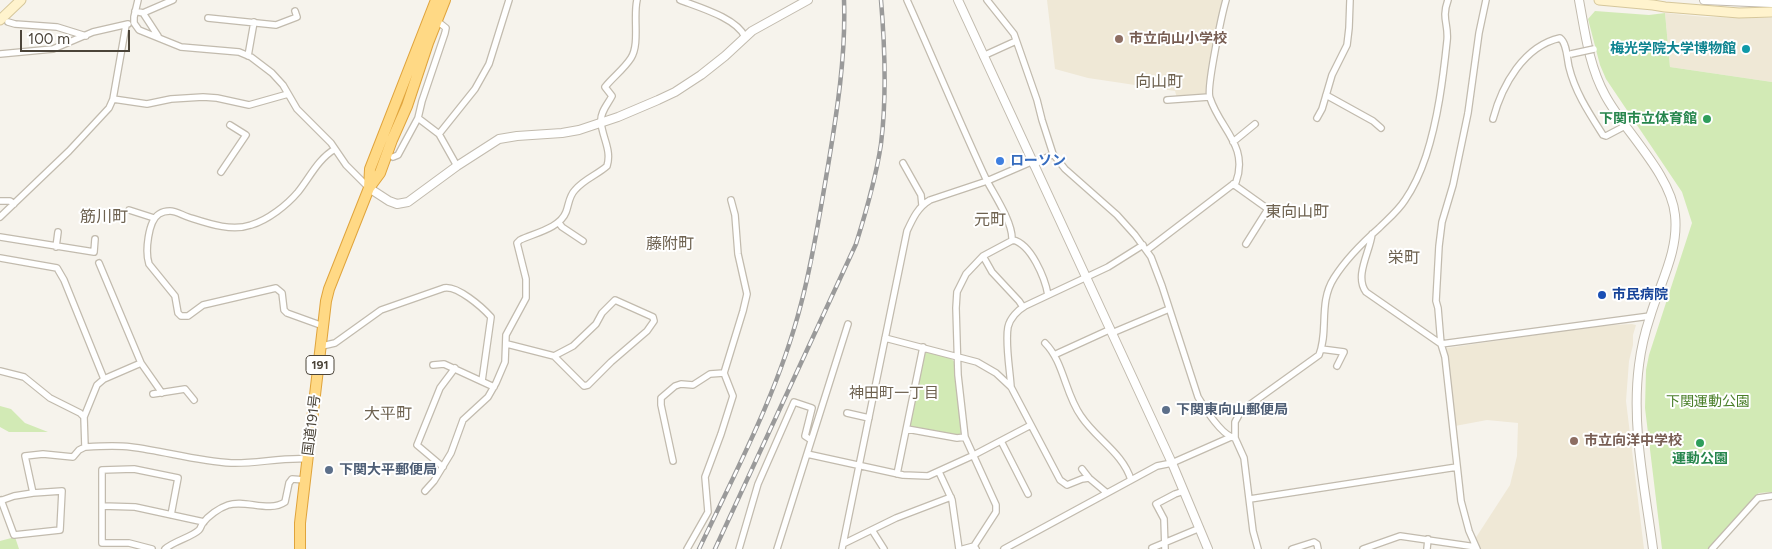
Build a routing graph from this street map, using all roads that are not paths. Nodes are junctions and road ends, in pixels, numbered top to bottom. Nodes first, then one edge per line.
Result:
1 (21, 0) edge
2 (138, 0) edge
3 (173, 0) edge
4 (436, 0) edge
5 (446, 0) edge
6 (509, 0) edge
7 (636, 0) edge
8 (680, 0) edge
9 (808, 0) edge
10 (907, 0) edge
11 (958, 0) edge
12 (987, 0) edge
13 (1226, 0) edge
14 (1350, 0) edge
15 (1448, 0) edge
16 (1486, 0) edge
17 (1579, 0) edge
18 (1599, 0) edge
19 (1704, 0) edge
20 (1772, 3) edge
21 (135, 11) junction
22 (295, 11) dead end
23 (1772, 12) edge
24 (143, 13) junction
25 (208, 18) dead end
26 (433, 19) junction
27 (4, 21) edge
28 (254, 22) junction
29 (134, 23) junction
30 (126, 24) junction
31 (86, 36) junction
32 (745, 37) junction
33 (159, 38) junction
34 (1016, 41) junction
35 (1594, 50) dead end
36 (0, 54) edge
37 (1568, 54) junction
38 (248, 56) junction
39 (983, 56) junction
40 (288, 94) junction
41 (1326, 95) junction
42 (1209, 97) junction
43 (113, 99) junction
44 (1167, 100) dead end
45 (418, 118) junction
46 (1317, 118) dead end
47 (1493, 119) dead end
48 (601, 123) junction
49 (1255, 124) dead end
50 (230, 125) dead end
51 (1625, 126) junction
52 (1381, 128) dead end
53 (438, 134) junction
54 (1233, 142) junction
55 (335, 149) junction
56 (1053, 154) junction
57 (393, 157) dead end
58 (903, 163) dead end
59 (1032, 164) junction
60 (457, 166) junction
61 (221, 172) dead end
62 (987, 181) junction
63 (1233, 184) junction
64 (369, 188) junction
65 (731, 200) dead end
66 (0, 202) edge
67 (14, 204) junction
68 (922, 205) junction
69 (129, 210) dead end
70 (0, 217) edge
71 (154, 218) junction
72 (559, 223) junction
73 (58, 232) dead end
74 (1372, 234) junction
75 (0, 237) edge
76 (95, 239) dead end
77 (1012, 240) junction
78 (583, 241) dead end
79 (1246, 244) dead end
80 (56, 247) junction
81 (1145, 248) junction
82 (984, 256) junction
83 (0, 258) edge
84 (99, 263) dead end
85 (1086, 277) junction
86 (1048, 295) junction
87 (1022, 307) junction
88 (1169, 309) junction
89 (1650, 316) junction
90 (848, 324) dead end
91 (324, 326) junction
92 (1111, 331) junction
93 (885, 338) junction
94 (1045, 343) dead end
95 (507, 344) junction
96 (1441, 344) junction
97 (322, 346) junction
98 (923, 347) junction
99 (1321, 349) junction
100 (1054, 355) junction
101 (554, 356) junction
102 (958, 357) junction
103 (141, 363) junction
104 (434, 365) dead end
105 (1337, 366) dead end
106 (455, 368) junction
107 (0, 371) edge
108 (724, 374) junction
109 (104, 379) junction
110 (482, 381) junction
111 (494, 387) junction
112 (1010, 387) junction
113 (162, 393) junction
114 (153, 394) dead end
115 (194, 400) dead end
116 (847, 413) dead end
117 (84, 417) junction
118 (869, 418) junction
119 (1031, 425) junction
120 (907, 429) junction
121 (965, 437) junction
122 (1233, 438) junction
123 (812, 440) junction
124 (1001, 441) junction
125 (85, 447) junction
126 (807, 454) junction
127 (972, 456) junction
128 (308, 459) junction
129 (673, 462) dead end
130 (1172, 462) junction
131 (860, 465) junction
132 (443, 467) junction
133 (1456, 467) junction
134 (1082, 469) dead end
135 (939, 472) junction
136 (897, 474) junction
137 (1089, 478) junction
138 (305, 480) junction
139 (1131, 480) junction
140 (425, 491) dead end
141 (1184, 491) junction
142 (33, 493) junction
143 (1107, 493) junction
144 (1028, 494) dead end
145 (1772, 496) edge
146 (951, 497) junction
147 (1250, 498) junction
148 (0, 501) edge
149 (102, 506) junction
150 (171, 514) junction
151 (204, 522) junction
152 (1200, 528) junction
153 (872, 530) junction
154 (1428, 539) junction
155 (1165, 546) edge
156 (842, 547) edge
157 (975, 547) edge
158 (1152, 548) edge
159 (1475, 548) edge
160 (152, 549) edge
161 (165, 549) edge
162 (300, 549) edge
163 (687, 549) edge
164 (739, 549) edge
165 (777, 549) edge
166 (884, 549) edge
167 (959, 549) edge
168 (963, 549) edge
169 (1004, 549) edge
170 (1208, 549) edge
171 (1258, 549) edge
172 (1292, 549) edge
173 (1318, 549) edge
174 (1363, 549) edge
175 (1427, 549) edge
176 (1653, 549) edge
177 (1712, 549) edge

1 - 27 main road
2 - 21 street
3 - 24 street
4 - 26 highway, 国道191号 / 191
5 - 26 highway, 国道191号 / 191
6 - 53 street
7 - 48 street
8 - 32 street
9 - 32 street
10 - 62 street
11 - 39 street
12 - 34 street
13 - 42 street
14 - 41 street
15 - 74 street
16 - 96 street
17 - 51 street
18 - 23 main road
19 - 20 street
21 - 24 street
21 - 29 street
22 - 28 street
24 - 33 street
25 - 28 street
26 - 45 street
26 - 64 highway, 国道191号 / 191
27 - 31 street
28 - 38 street
29 - 30 street
29 - 33 street
30 - 31 street
30 - 43 street
31 - 36 street
32 - 48 street
33 - 38 street
34 - 39 street
34 - 56 street
35 - 37 street, bridge
37 - 47 street
37 - 51 street
38 - 40 street
39 - 59 street
40 - 43 street
40 - 55 street
41 - 46 street
41 - 52 street
42 - 44 street
42 - 54 street
43 - 67 street
45 - 53 street
45 - 57 street
48 - 60 street
48 - 72 street
49 - 54 street
50 - 61 street
51 - 89 street
53 - 60 street
54 - 63 street
55 - 64 street
55 - 71 street
56 - 59 street
56 - 81 street
58 - 68 street
59 - 62 street
59 - 85 street
60 - 64 street
62 - 68 street
62 - 77 street
63 - 79 street
63 - 81 street
64 - 91 highway, 国道191号 / 191
65 - 108 street
66 - 67 street
67 - 70 street
68 - 93 street
69 - 71 street
71 - 91 street
72 - 78 street
72 - 95 street
73 - 80 street
74 - 96 street
74 - 99 street
75 - 80 street
76 - 80 street
77 - 82 street
77 - 86 street
81 - 85 street
81 - 88 street
82 - 87 street
82 - 102 street
83 - 109 street
84 - 103 street
85 - 86 street
85 - 92 street
86 - 87 street
87 - 112 street
88 - 92 street
88 - 122 street
89 - 96 street
89 - 176 street
90 - 123 street
91 - 97 highway, 国道191号 / 191
92 - 100 street
92 - 130 street
93 - 98 street
93 - 118 street
94 - 100 street
95 - 101 street
95 - 111 street
96 - 133 street
97 - 110 street
97 - 128 highway, 国道191号 / 191
98 - 102 street
98 - 120 street
99 - 105 street
99 - 122 street
100 - 139 street
101 - 101 street
102 - 112 street
102 - 121 street
103 - 109 street
103 - 113 street
104 - 106 street
106 - 110 street
106 - 132 street
107 - 117 street
108 - 129 street
108 - 163 street
109 - 117 street
110 - 111 street
111 - 132 street
112 - 119 street
113 - 114 street
113 - 115 street
116 - 118 street
117 - 125 street
118 - 131 street
119 - 124 street
119 - 137 street
120 - 121 street
120 - 136 street
121 - 127 street
122 - 130 street
122 - 147 street
123 - 126 street
123 - 164 street
124 - 127 street
124 - 144 street
125 - 128 street
125 - 142 street
126 - 131 street
126 - 165 street
127 - 135 street
127 - 157 street
128 - 138 highway, 国道191号 / 191
130 - 139 street
130 - 141 street
131 - 136 street
131 - 156 street
132 - 140 street
133 - 147 street
133 - 159 street
134 - 137 street
135 - 136 street
135 - 146 street
137 - 143 street
138 - 151 street
138 - 162 highway, 国道191号 / 191
139 - 143 street
141 - 152 street
141 - 155 street
142 - 148 street
142 - 148 street
143 - 169 street
145 - 177 street
146 - 153 street
146 - 167 street
147 - 171 street
149 - 150 street
149 - 150 street
149 - 160 street
150 - 151 street
151 - 161 street
152 - 155 street
152 - 170 street
153 - 156 street
153 - 166 street
154 - 159 street
154 - 174 street
154 - 175 street
155 - 158 street
157 - 168 street
172 - 173 street

